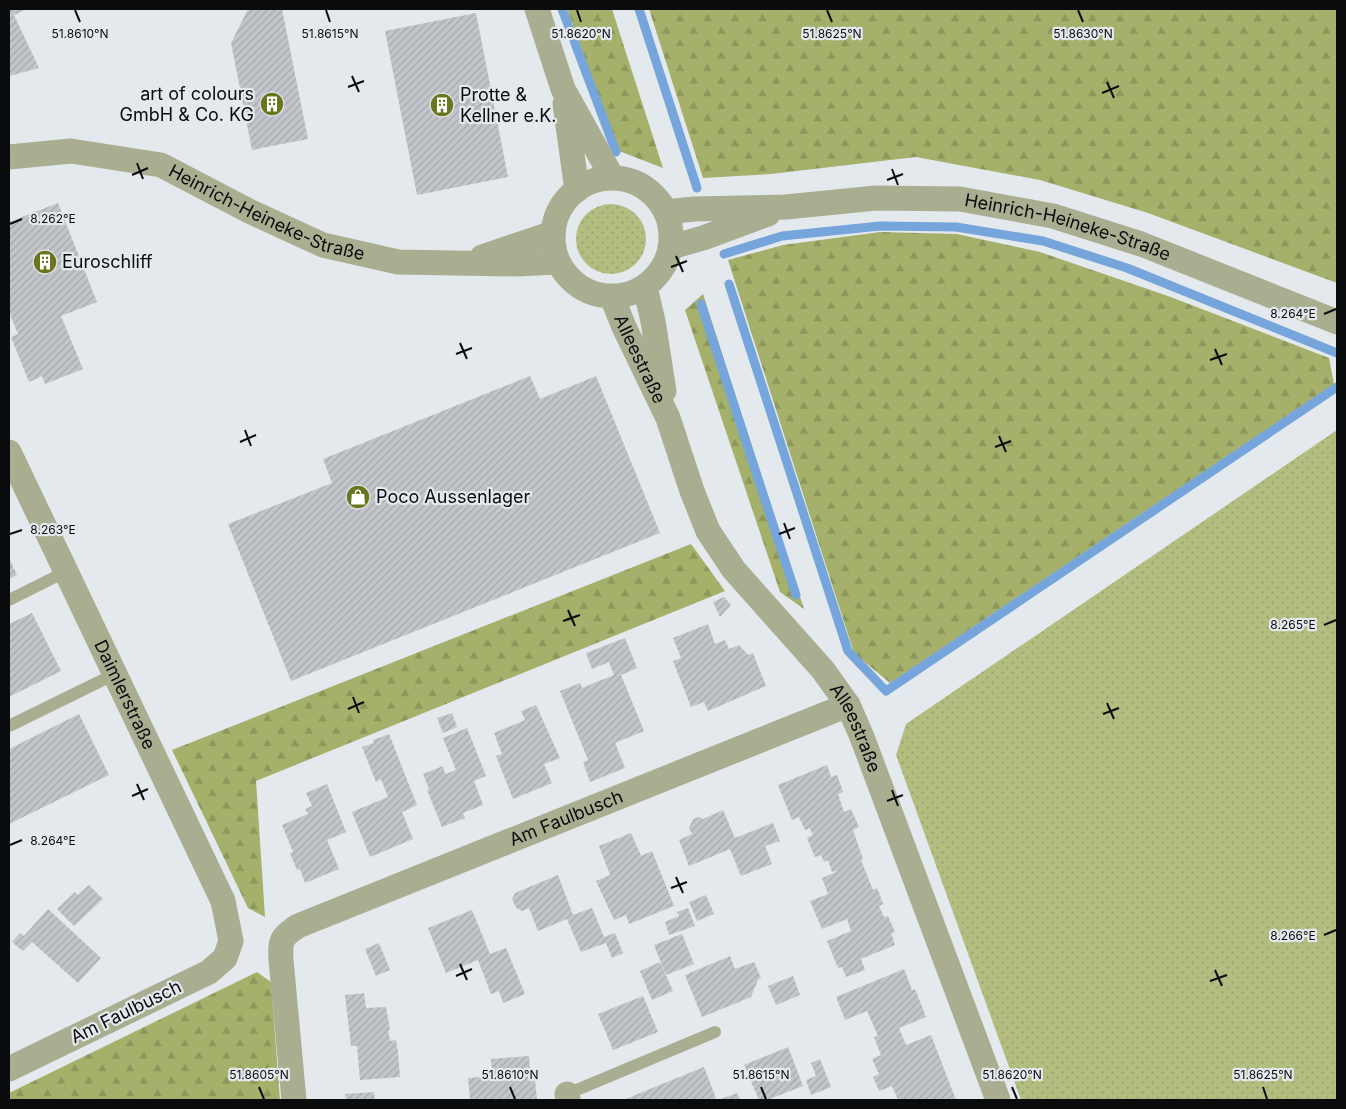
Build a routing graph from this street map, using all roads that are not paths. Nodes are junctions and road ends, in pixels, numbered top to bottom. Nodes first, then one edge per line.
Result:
1 (537, 9) edge
2 (563, 89) junction
3 (9, 157) edge
4 (612, 177) junction
5 (577, 190) junction
6 (786, 207) junction
7 (666, 212) junction
8 (553, 233) junction
9 (671, 247) junction
10 (468, 262) junction
11 (558, 262) junction
12 (645, 287) junction
13 (612, 297) junction
14 (1337, 322) edge
15 (668, 418) junction
16 (9, 452) edge
17 (65, 572) junction
18 (9, 600) edge
19 (114, 674) junction
20 (848, 705) junction
21 (9, 726) edge
22 (231, 941) joint
23 (715, 1032) dead end
24 (9, 1069) edge
25 (567, 1097) edge
26 (294, 1100) edge
27 (998, 1100) edge

1 - 2 street
2 - 4 street
2 - 5 street
3 - 10 street, Heinrich-Heineke-Straße
4 - 5 street
4 - 7 street
5 - 8 street
6 - 7 street, Heinrich-Heineke-Straße
6 - 9 street, Heinrich-Heineke-Straße
6 - 14 street, Heinrich-Heineke-Straße
7 - 9 street
8 - 10 street, Heinrich-Heineke-Straße
8 - 11 street
9 - 12 street
10 - 11 street, Heinrich-Heineke-Straße
11 - 13 street
12 - 13 street
12 - 15 street, Alleestraße
13 - 15 street, Alleestraße
15 - 20 street, Alleestraße
16 - 17 street, Daimlerstraße
17 - 18 lane
17 - 19 street, Daimlerstraße
19 - 21 lane
19 - 22 street, Daimlerstraße
20 - 26 street, Am Faulbusch
20 - 27 street, Alleestraße
22 - 24 street, Am Faulbusch
23 - 25 lane

